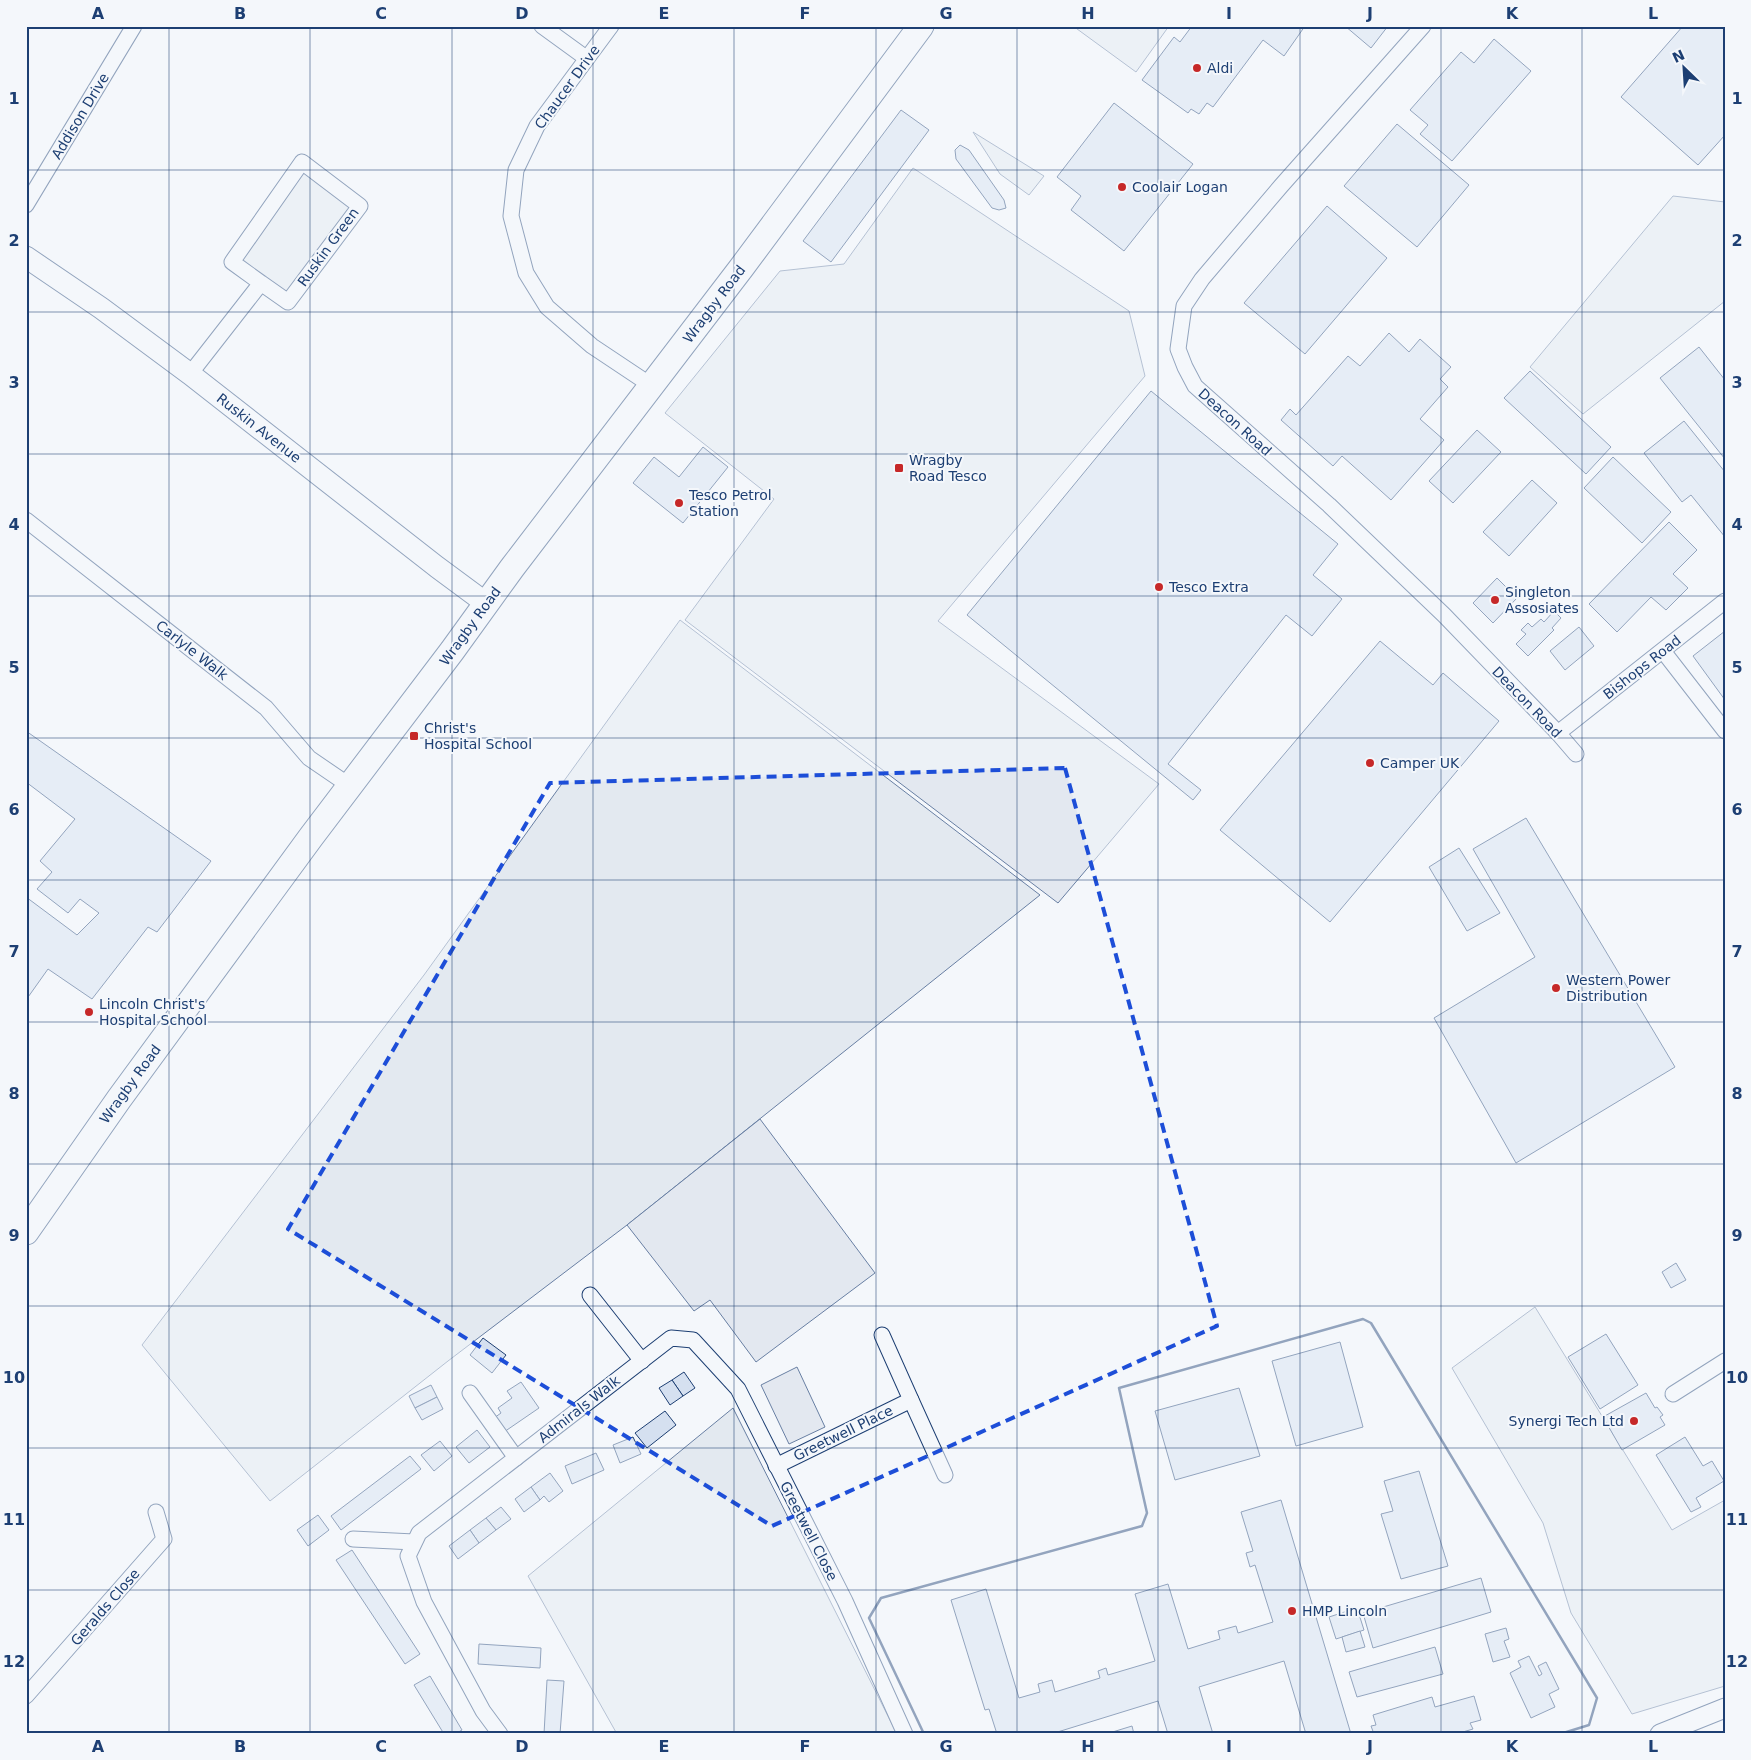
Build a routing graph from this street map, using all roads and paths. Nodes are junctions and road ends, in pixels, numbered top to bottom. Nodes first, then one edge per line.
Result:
1 (134, 26) edge
2 (542, 26) edge
3 (611, 26) edge
4 (920, 26) edge
5 (1423, 26) edge
6 (586, 58) junction
7 (26, 205) edge
8 (26, 258) edge
9 (261, 282) junction
10 (190, 374) junction
11 (652, 386) junction
12 (26, 520) edge
13 (1725, 601) edge
14 (487, 604) junction
15 (1662, 650) junction
16 (1725, 731) edge
17 (1558, 733) junction
18 (1576, 754) dead end
19 (350, 786) junction
20 (26, 1232) edge
21 (590, 1296) dead end
22 (882, 1335) dead end
23 (693, 1340) joint
24 (642, 1361) junction
25 (1725, 1362) edge
26 (470, 1393) dead end
27 (1673, 1394) dead end
28 (911, 1400) junction
29 (516, 1458) junction
30 (776, 1466) junction
31 (945, 1475) dead end
32 (156, 1512) dead end
33 (353, 1539) dead end
34 (411, 1549) junction
35 (26, 1696) edge
36 (1725, 1708) edge
37 (500, 1734) edge
38 (905, 1734) edge
39 (1660, 1734) edge

1 - 7 street, Addison Drive
2 - 6 street
3 - 6 street, Chaucer Drive
4 - 11 main road, Wragby Road
5 - 17 street, Deacon Road
6 - 11 street, Chaucer Drive
8 - 10 main road, Ruskin Avenue
9 - 9 street, Ruskin Green
9 - 10 street
10 - 14 main road, Ruskin Avenue
11 - 14 main road, Wragby Road
12 - 19 street, Carlyle Walk
13 - 15 street, Bishops Road
14 - 19 main road, Wragby Road
15 - 16 street
15 - 17 street, Bishops Road
17 - 18 street, Deacon Road
19 - 20 main road, Wragby Road
21 - 24 street
22 - 28 street
23 - 24 street, Admirals Walk
23 - 30 street, Greetwell Close
24 - 29 street, Admirals Walk
25 - 27 street
26 - 29 street
28 - 30 street, Greetwell Place
28 - 31 street
29 - 34 street, Admirals Walk
30 - 38 street, Greetwell Close
32 - 35 street, Geralds Close
33 - 34 street
34 - 37 street
36 - 39 street

